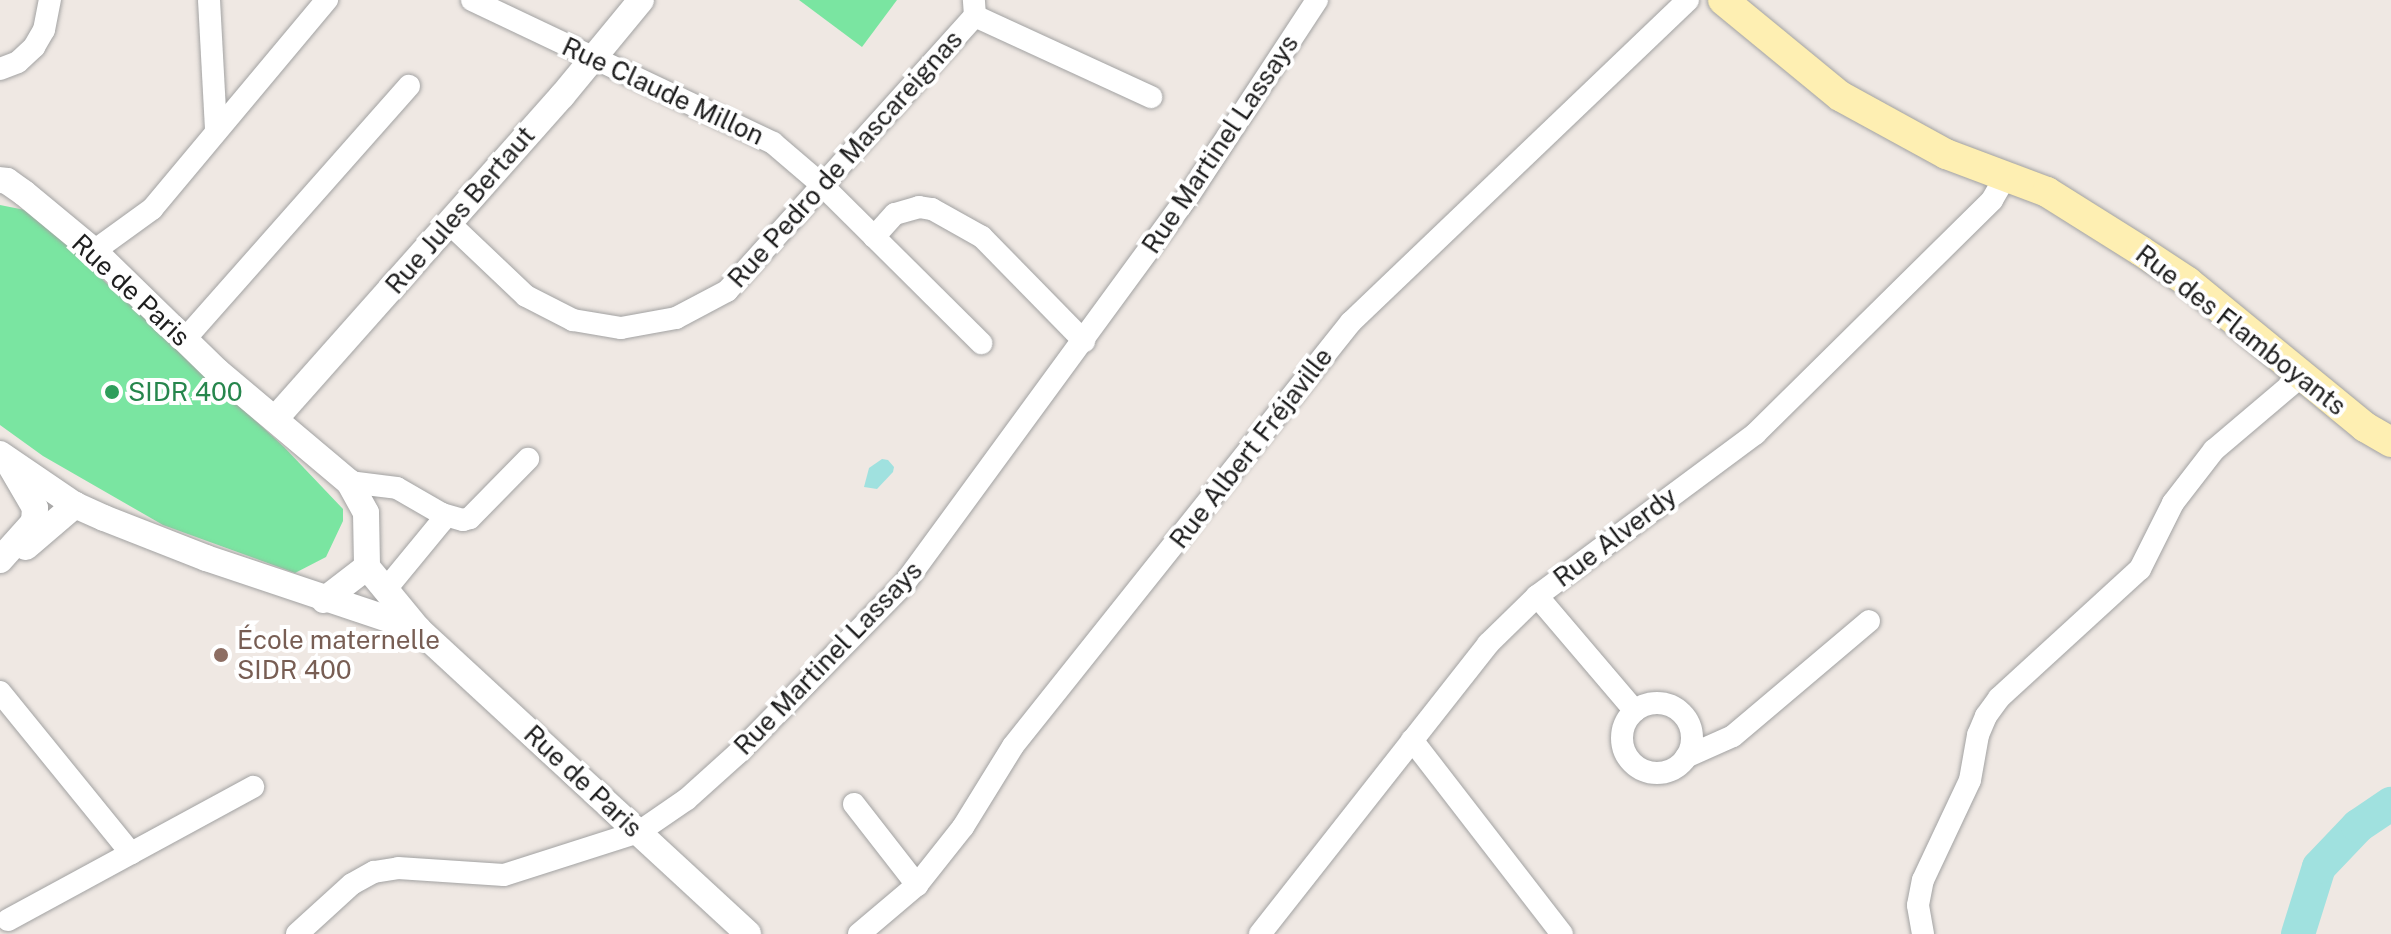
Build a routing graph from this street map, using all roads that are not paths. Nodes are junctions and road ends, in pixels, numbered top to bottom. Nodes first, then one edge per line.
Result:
1 (50, 0) edge
2 (209, 0) edge
3 (327, 0) edge
4 (472, 0) edge
5 (641, 0) edge
6 (1317, 0) edge
7 (1688, 0) edge
8 (1723, 0) edge
9 (974, 8) edge
10 (593, 58) junction
11 (0, 69) edge
12 (409, 86) dead end
13 (1151, 97) dead end
14 (216, 131) junction
15 (2006, 176) junction
16 (0, 180) edge
17 (821, 184) junction
18 (449, 223) junction
19 (874, 237) junction
20 (94, 251) junction
21 (185, 339) junction
22 (1084, 341) junction
23 (981, 343) dead end
24 (2300, 377) junction
25 (276, 418) junction
26 (2391, 442) edge
27 (4, 457) edge
28 (528, 459) dead end
29 (349, 482) junction
30 (75, 505) junction
31 (442, 514) junction
32 (0, 560) edge
33 (367, 567) junction
34 (0, 571) edge
35 (386, 589) junction
36 (1537, 596) junction
37 (324, 600) junction
38 (1869, 621) dead end
39 (418, 629) junction
40 (0, 692) edge
41 (1635, 711) junction
42 (1412, 740) junction
43 (1686, 757) junction
44 (253, 787) dead end
45 (854, 804) dead end
46 (639, 832) junction
47 (131, 853) junction
48 (917, 885) junction
49 (8, 920) dead end
50 (297, 934) edge
51 (748, 934) edge
52 (859, 934) edge
53 (1260, 934) edge
54 (1562, 934) edge
55 (1923, 934) edge

1 - 11 street
2 - 14 street
3 - 14 street
4 - 10 street, Rue Claude Millon
5 - 10 street, Rue Jules Bertaut
6 - 22 street, Rue Martinel Lassays
7 - 48 street, Rue Albert Fréjaville
8 - 15 main road, Rue des Flamboyants
9 - 13 street
9 - 17 street, Rue Pedro de Mascareignas
10 - 17 street, Rue Claude Millon
10 - 18 street, Rue Jules Bertaut
12 - 21 street
14 - 20 street
15 - 24 main road, Rue des Flamboyants
15 - 36 street, Rue Alverdy
16 - 20 street, Rue de Paris
17 - 18 street, Rue Pedro de Mascareignas
17 - 19 street, Rue Claude Millon
18 - 25 street, Rue Jules Bertaut
19 - 22 street
19 - 23 street, Rue Claude Millon
20 - 21 street, Rue de Paris
21 - 25 street, Rue de Paris
22 - 46 street, Rue Martinel Lassays
24 - 26 main road, Rue des Flamboyants
24 - 55 street
25 - 29 street, Rue de Paris
27 - 30 street, Rue de Paris
27 - 32 street
28 - 31 street
29 - 31 street
29 - 33 street, Rue de Paris
30 - 34 street
30 - 37 street, Rue de Paris
31 - 35 street
33 - 35 street, Rue de Paris
33 - 37 street
35 - 39 street, Rue de Paris
36 - 41 street
36 - 42 street, Rue Alverdy
37 - 39 street, Rue de Paris
38 - 43 street
39 - 46 street, Rue de Paris
40 - 47 street
41 - 43 street
41 - 43 street
42 - 53 street, Rue Alverdy
42 - 54 street
44 - 47 street
45 - 48 street
46 - 50 street, Rue Martinel Lassays
46 - 51 street, Rue de Paris
47 - 49 street
48 - 52 street, Rue Albert Fréjaville

